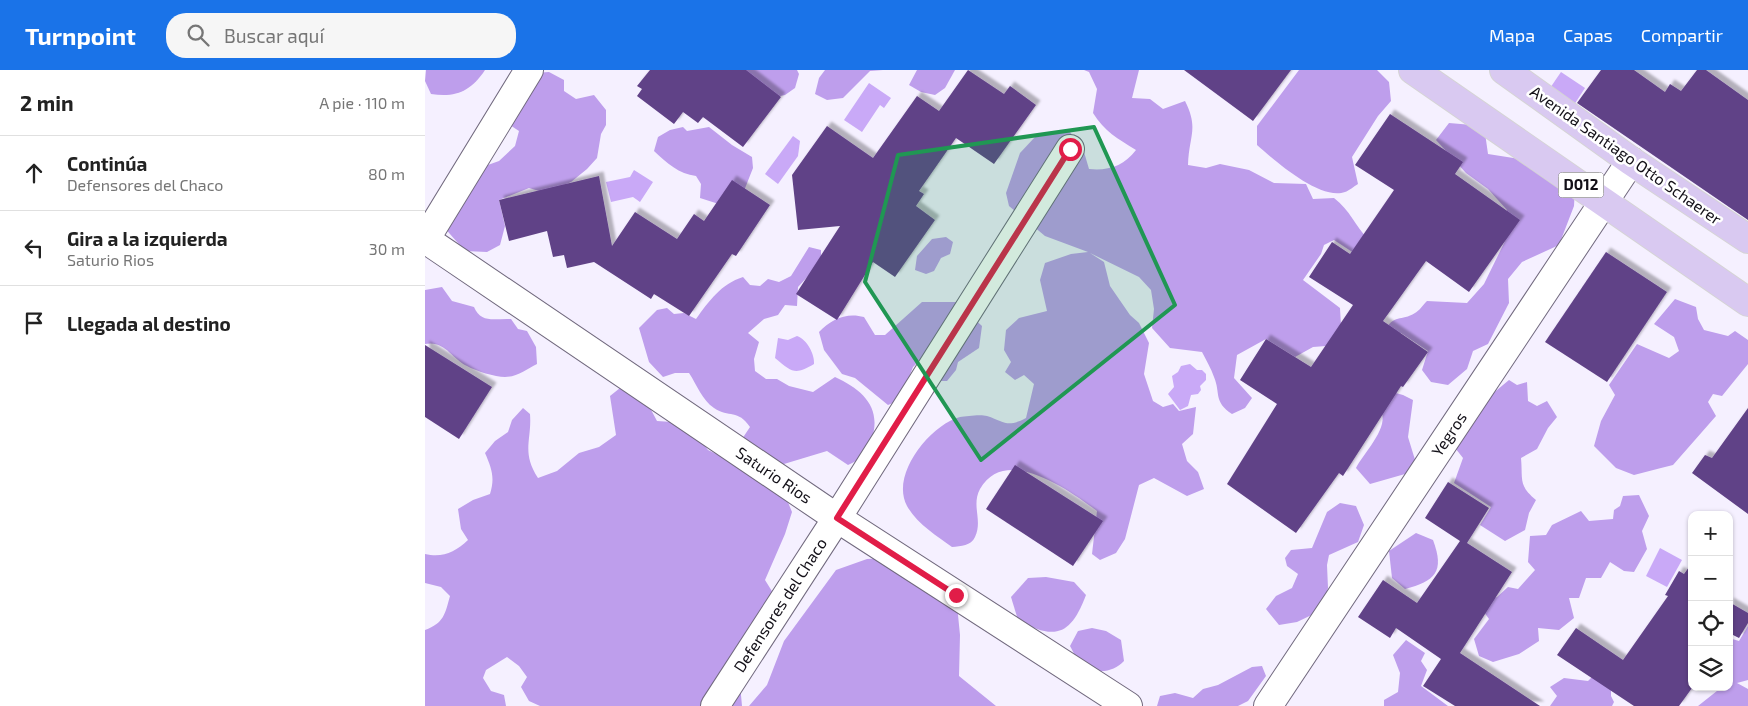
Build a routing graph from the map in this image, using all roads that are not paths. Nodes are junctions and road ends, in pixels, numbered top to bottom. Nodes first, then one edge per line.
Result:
1 (529, 70) edge
2 (1504, 70) edge
3 (1422, 72) edge
4 (1070, 149) dead end
5 (1631, 161) junction
6 (1604, 201) junction
7 (425, 239) edge
8 (1748, 240) edge
9 (1748, 302) edge
10 (837, 518) junction
11 (715, 706) edge
12 (1128, 706) edge
13 (1268, 706) edge

1 - 7 street
2 - 5 main road, Avenida Santiago Otto Schaerer
3 - 6 main road, D012
4 - 10 street, Defensores del Chaco
5 - 6 street, Yegros
5 - 8 main road, Avenida Santiago Otto Schaerer
6 - 9 main road, D012
6 - 13 street, Yegros
7 - 10 street, Saturio Rios
10 - 11 street, Defensores del Chaco
10 - 12 street, Saturio Rios

